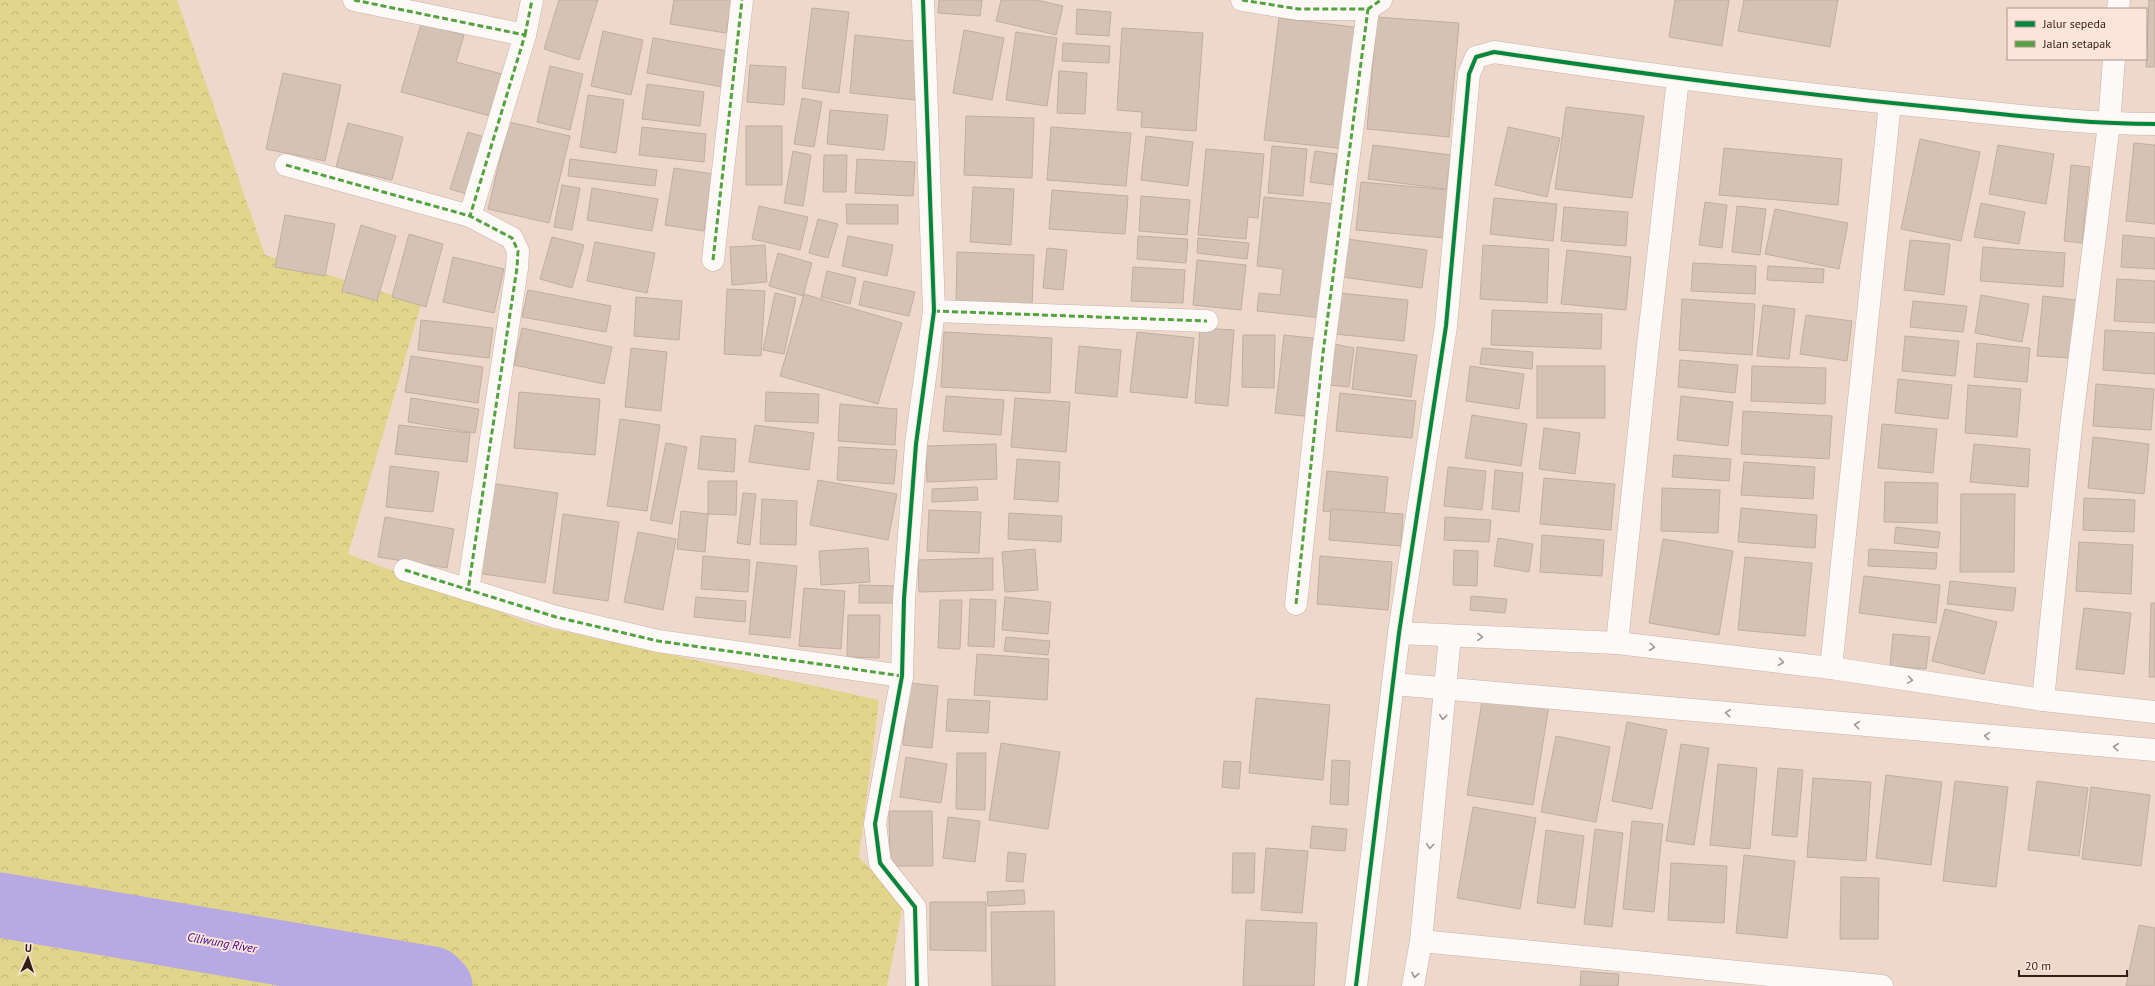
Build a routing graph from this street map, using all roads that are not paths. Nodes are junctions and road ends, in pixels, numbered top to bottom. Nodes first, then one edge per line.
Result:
1 (354, 0) edge
2 (532, 0) edge
3 (742, 0) edge
4 (924, 0) edge
5 (1242, 0) edge
6 (1374, 5) edge
7 (525, 35) junction
8 (2114, 60) edge
9 (1678, 79) junction
10 (1890, 103) junction
11 (2109, 124) junction
12 (2155, 124) edge
13 (286, 165) dead end
14 (470, 216) junction
15 (713, 260) dead end
16 (934, 311) junction
17 (1207, 321) dead end
18 (405, 570) dead end
19 (468, 590) junction
20 (1296, 604) dead end
21 (1399, 633) junction
22 (1450, 636) junction
23 (1617, 643) junction
24 (1831, 668) junction
25 (902, 676) junction
26 (1393, 684) junction
27 (1446, 689) junction
28 (2043, 700) junction
29 (2155, 712) edge
30 (2155, 750) edge
31 (1421, 941) junction
32 (916, 986) edge
33 (1356, 986) edge
34 (1413, 986) edge
35 (1882, 986) edge

1 - 7 street
2 - 7 street
3 - 15 street
4 - 16 street
5 - 6 street
6 - 20 street
7 - 14 street
8 - 11 street
9 - 10 street
9 - 21 street
9 - 23 street
10 - 11 street
10 - 24 street
11 - 12 street
11 - 28 street
13 - 14 street
14 - 19 street
16 - 17 street
16 - 25 street
18 - 19 street
19 - 25 street
21 - 22 street
21 - 26 street
22 -> 23 street
22 - 27 street
23 -> 24 street
24 -> 28 street
25 - 32 street
26 - 27 street
26 - 33 street
30 -> 27 street
27 -> 31 street
28 - 29 street
31 -> 34 street
31 - 35 street

